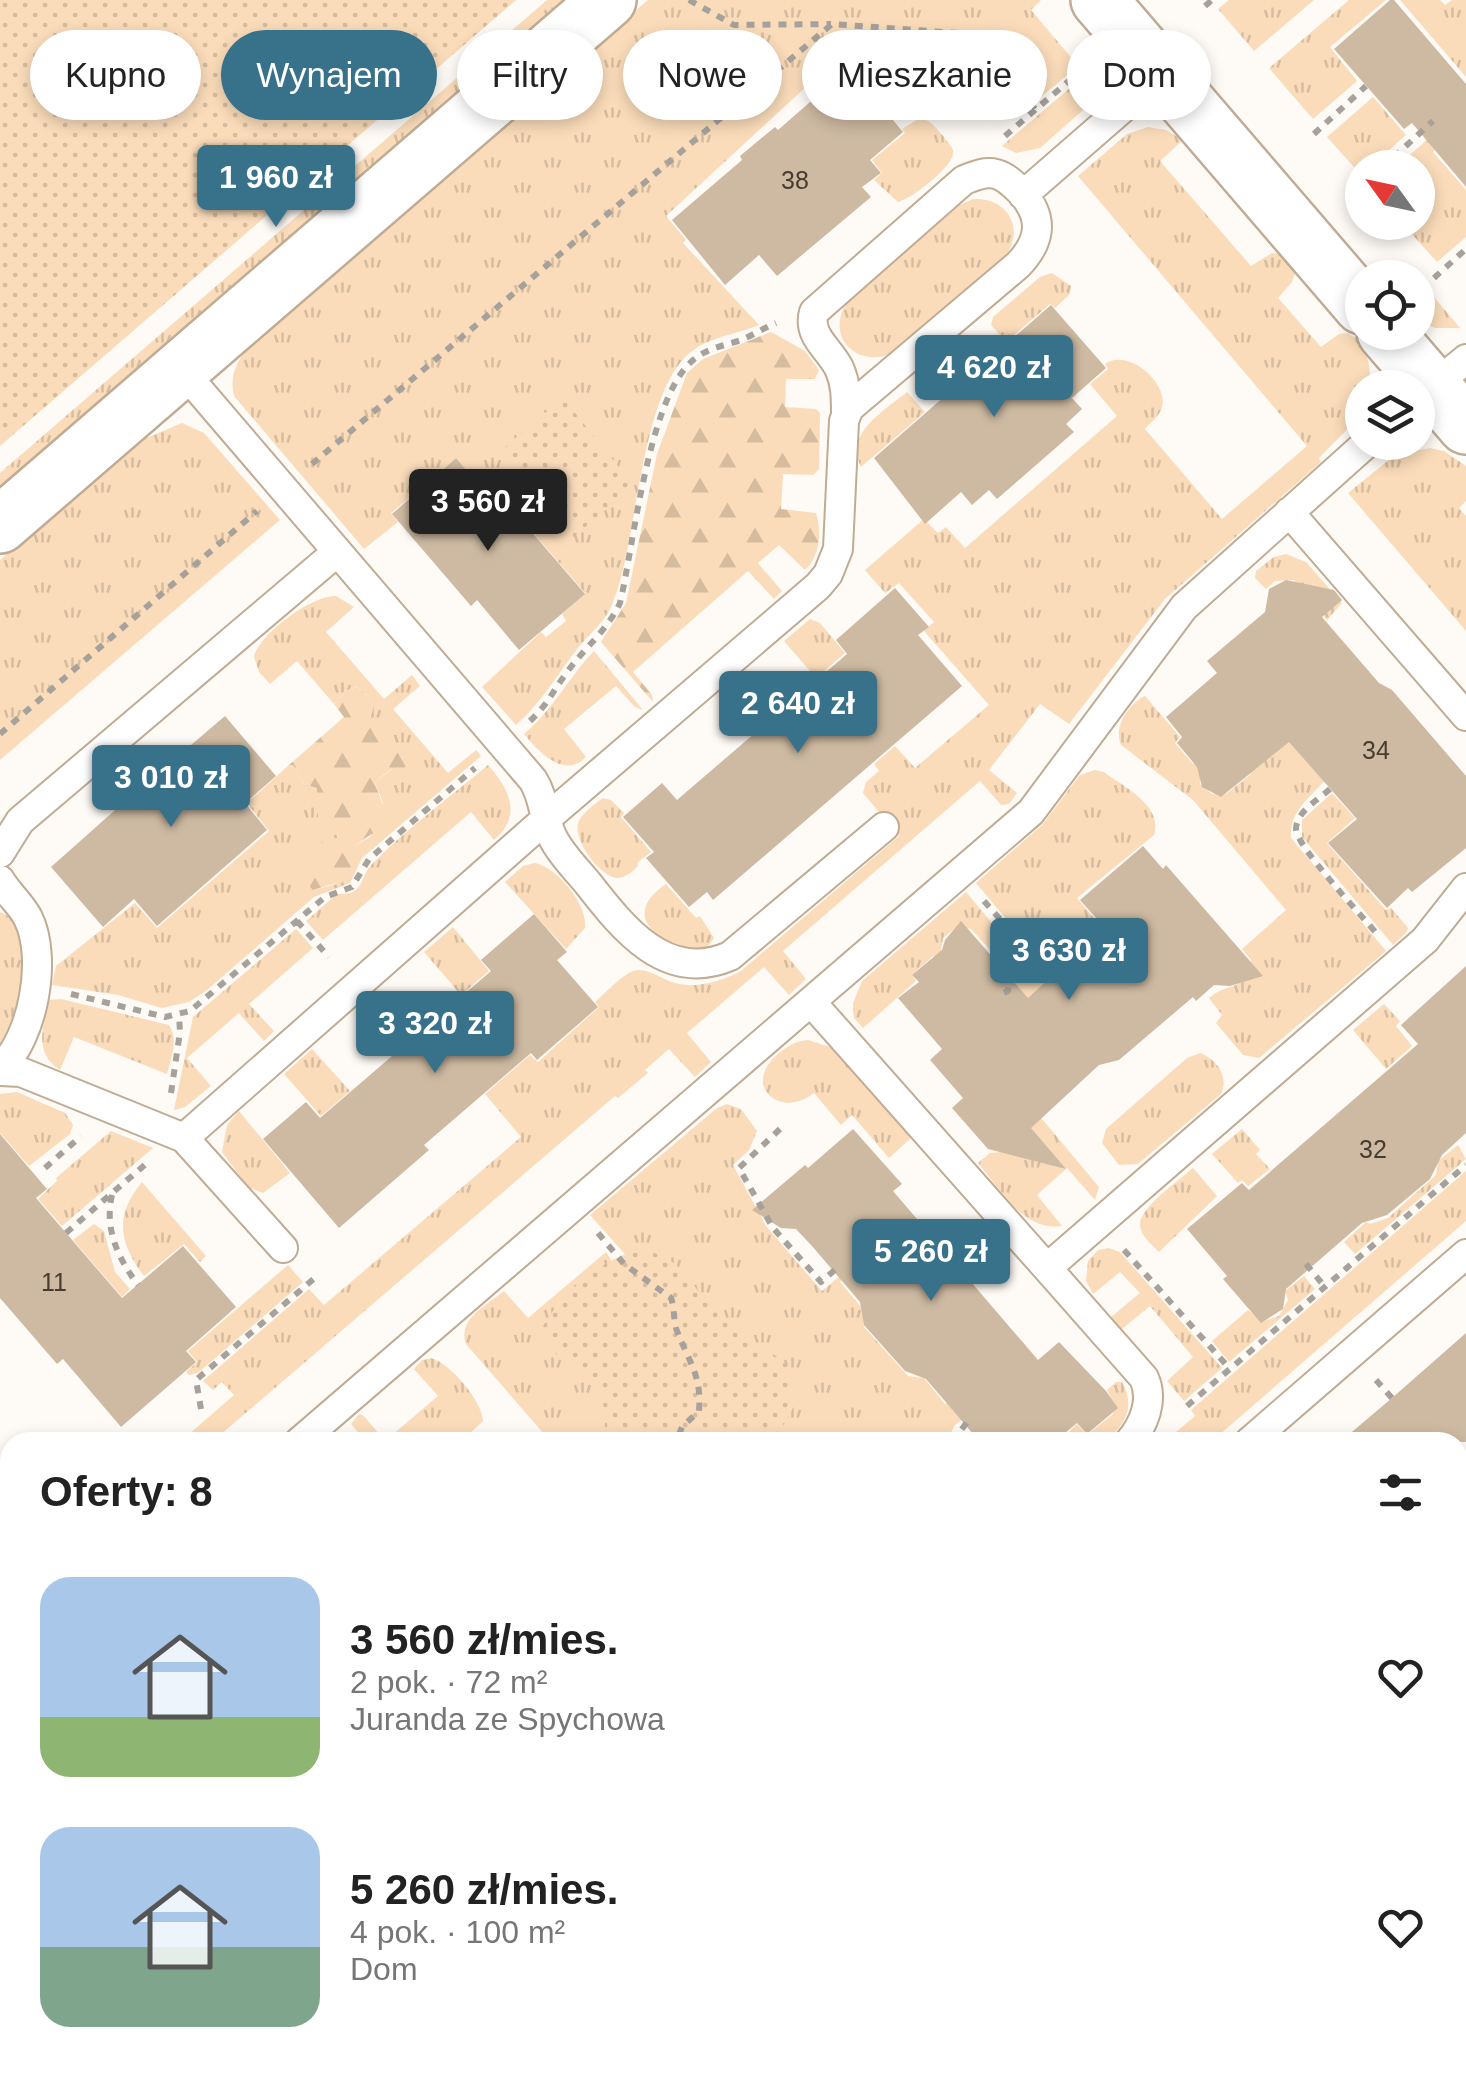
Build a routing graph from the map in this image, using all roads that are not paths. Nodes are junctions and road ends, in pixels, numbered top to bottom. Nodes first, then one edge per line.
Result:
1 (608, 0) edge
2 (1109, 120) edge
3 (1202, 120) edge
4 (1023, 195) junction
5 (1345, 286) edge
6 (1403, 350) edge
7 (180, 369) junction
8 (1445, 393) edge
9 (846, 415) junction
10 (1348, 460) edge
11 (1289, 512) junction
12 (0, 525) edge
13 (337, 552) junction
14 (1466, 716) edge
15 (546, 818) junction
16 (884, 827) dead end
17 (0, 853) edge
18 (0, 880) edge
19 (1466, 888) edge
20 (812, 1003) junction
21 (0, 1069) edge
22 (175, 1134) junction
23 (282, 1248) dead end
24 (1466, 1254) edge
25 (1047, 1268) junction
26 (311, 1432) edge
27 (1136, 1432) edge
28 (1261, 1432) edge

1 - 7 street
2 - 4 lane
3 - 5 street
4 - 9 lane
4 - 9 lane
6 - 8 street
7 - 12 street
7 - 13 lane
9 - 15 lane
10 - 11 lane
11 - 14 lane
11 - 20 lane
13 - 15 lane
13 - 17 lane
15 - 16 lane
15 - 22 lane
18 - 21 lane
19 - 25 lane
20 - 25 lane
20 - 26 lane
21 - 22 lane
22 - 23 lane
24 - 28 lane
25 - 27 lane

